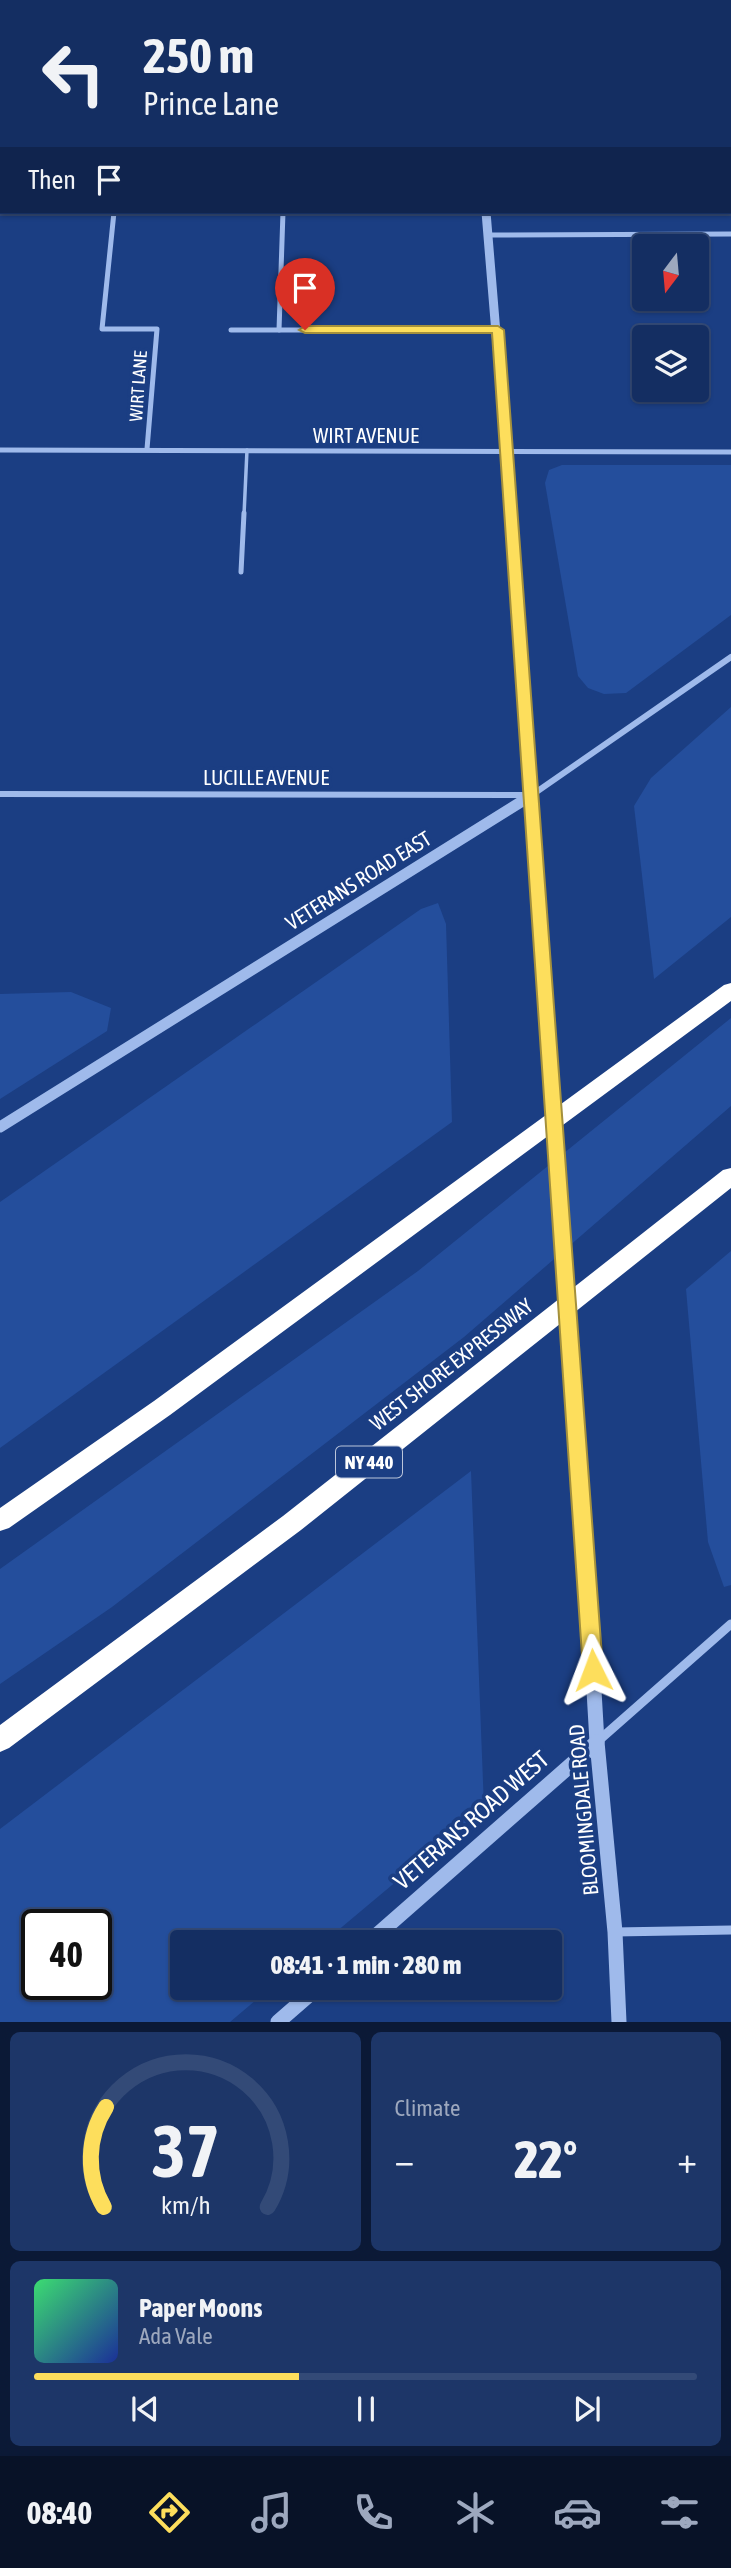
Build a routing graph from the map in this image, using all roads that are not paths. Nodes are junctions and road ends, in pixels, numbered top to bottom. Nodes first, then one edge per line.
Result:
1 (114, 214) edge
2 (283, 214) edge
3 (486, 214) edge
4 (731, 234) edge
5 (489, 236) junction
6 (231, 330) dead end
7 (279, 330) junction
8 (498, 330) junction
9 (147, 449) junction
10 (0, 450) edge
11 (247, 450) junction
12 (507, 451) junction
13 (731, 452) edge
14 (242, 572) dead end
15 (731, 657) edge
16 (0, 794) edge
17 (532, 795) junction
18 (731, 990) edge
19 (0, 1127) edge
20 (731, 1177) edge
21 (0, 1521) edge
22 (731, 1624) edge
23 (0, 1740) edge
24 (597, 1742) junction
25 (383, 1930) edge
26 (731, 1930) edge
27 (615, 1932) junction
28 (303, 2000) edge
29 (278, 2022) edge
30 (619, 2022) edge

1 - 9 street, WIRT LANE
2 - 7 street
3 - 5 street, BLOOMINGDALE ROAD
4 - 5 street
5 - 8 street, BLOOMINGDALE ROAD
6 - 7 street
7 - 8 street
8 - 12 street, BLOOMINGDALE ROAD
9 - 10 street, WIRT AVENUE
9 - 11 street, WIRT AVENUE
11 - 12 street, WIRT AVENUE
11 - 14 lane
12 - 13 street, WIRT AVENUE
12 - 17 street, BLOOMINGDALE ROAD
15 - 17 street, VETERANS ROAD EAST
16 - 17 street, LUCILLE AVENUE
17 - 19 street, VETERANS ROAD EAST
17 - 24 street, BLOOMINGDALE ROAD, bridge
18 - 21 highway
20 - 23 highway, WEST SHORE EXPRESSWAY / NY 440
22 - 24 street, VETERANS ROAD WEST
24 - 25 street, VETERANS ROAD WEST
24 - 27 street, BLOOMINGDALE ROAD
26 - 27 street
27 - 30 street, BLOOMINGDALE ROAD
28 - 29 street

